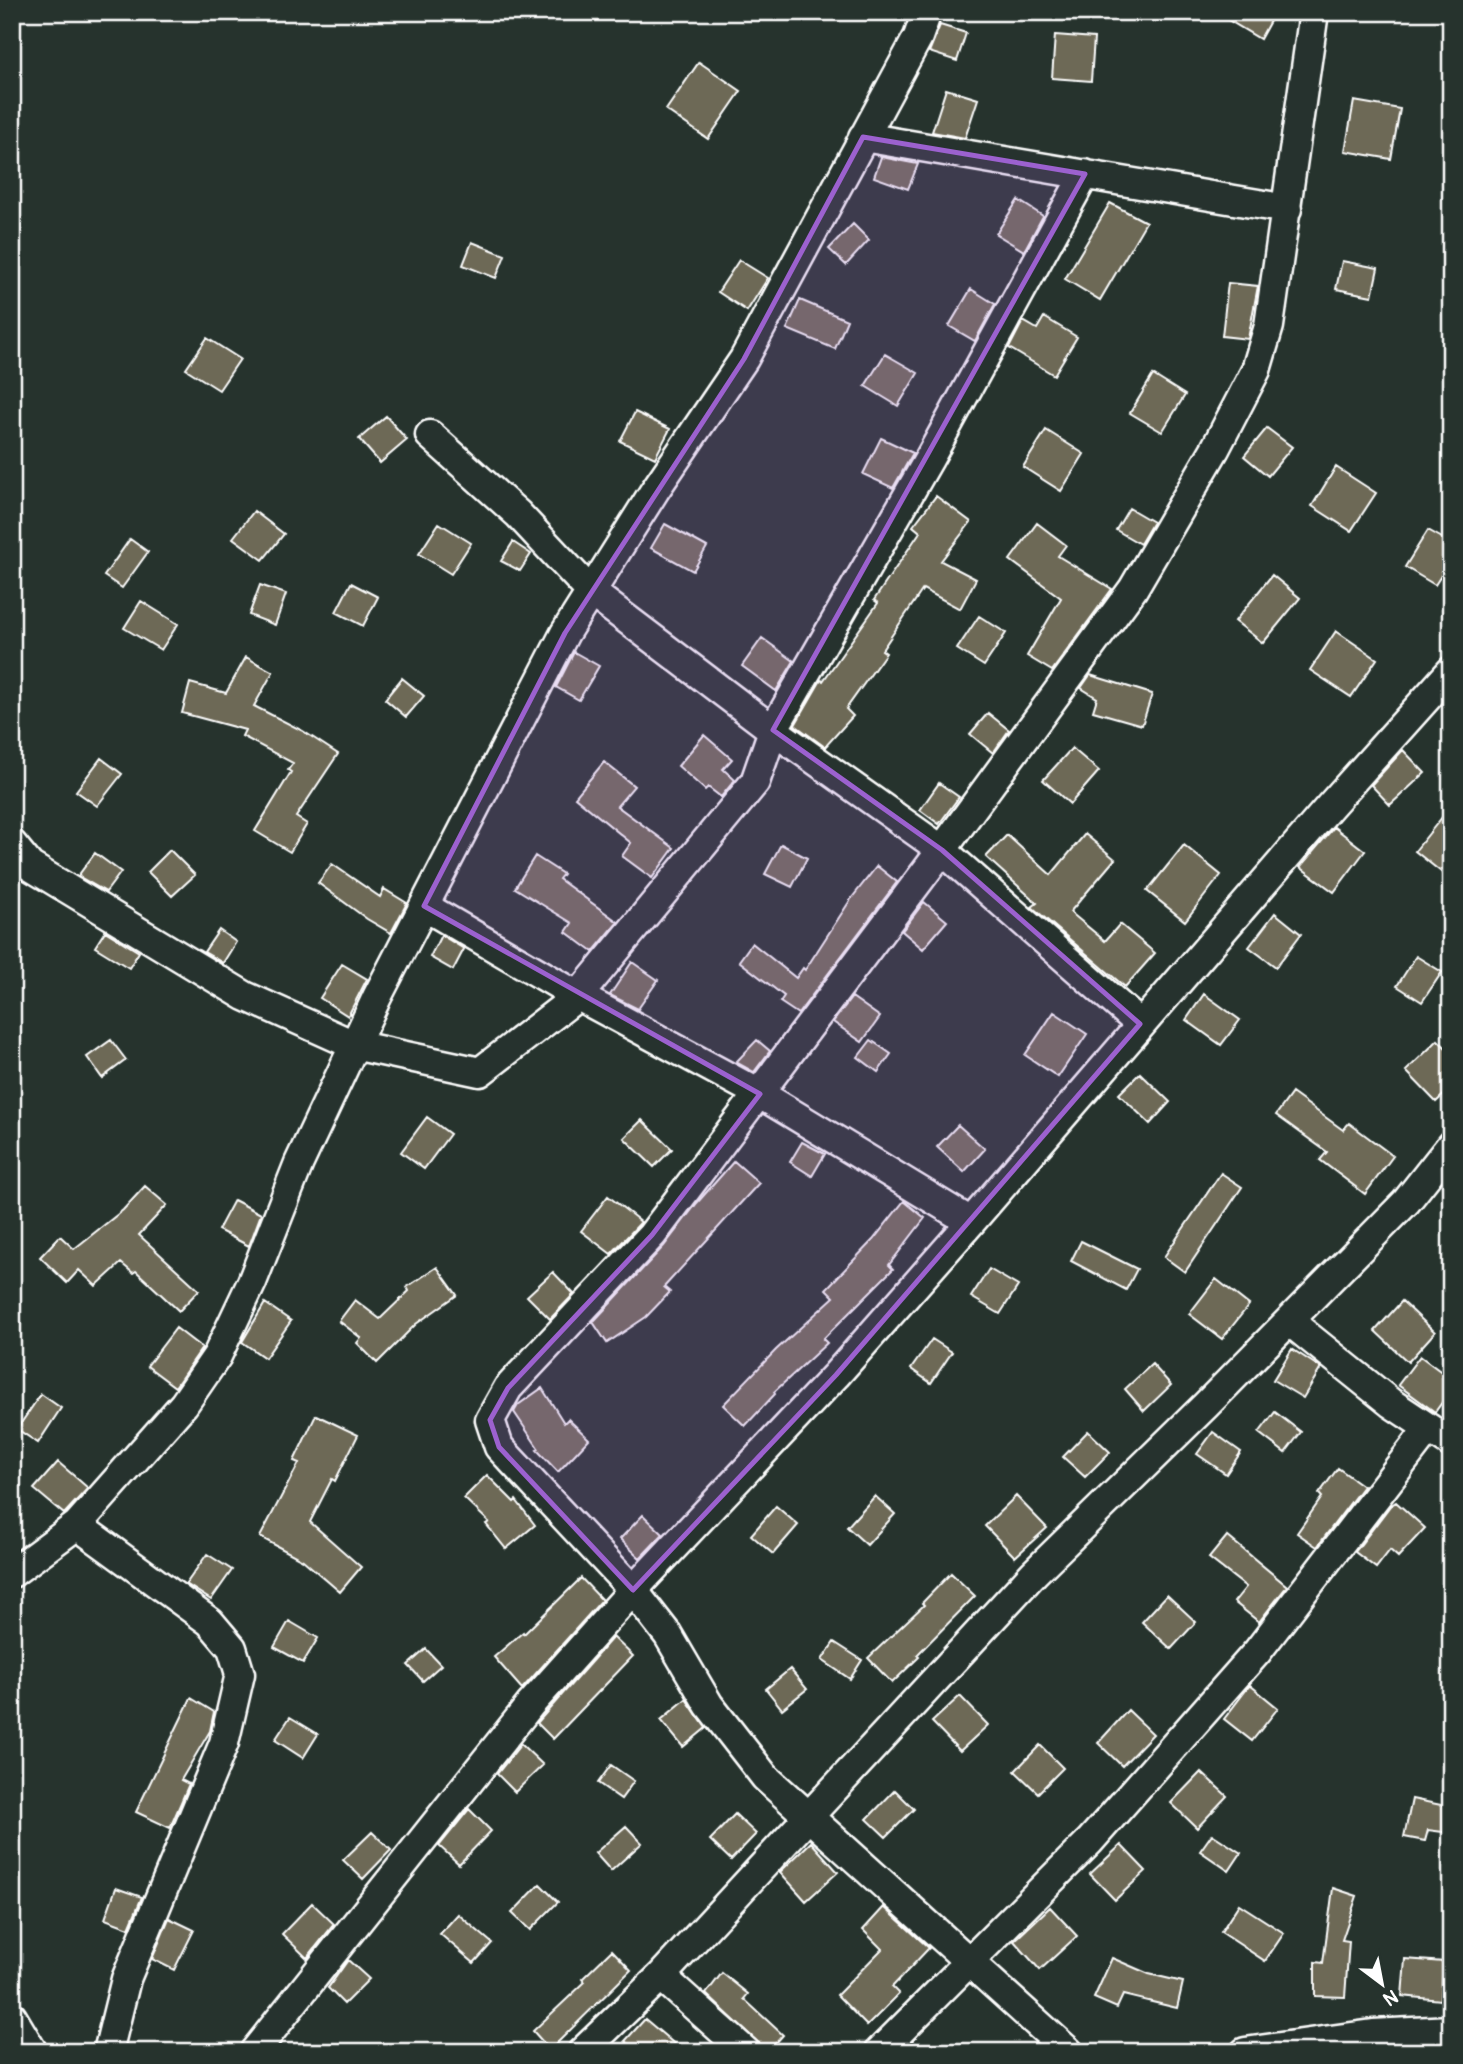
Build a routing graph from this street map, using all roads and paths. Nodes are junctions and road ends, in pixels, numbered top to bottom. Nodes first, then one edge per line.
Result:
1 (928, 12) edge
2 (1314, 12) edge
3 (863, 137) junction
4 (1084, 174) junction
5 (1287, 208) junction
6 (430, 435) dead end
7 (591, 592) junction
8 (1451, 671) edge
9 (773, 730) junction
10 (12, 844) edge
11 (942, 850) junction
12 (424, 906) junction
13 (578, 996) junction
14 (1140, 1024) junction
15 (354, 1045) junction
16 (761, 1094) junction
17 (1451, 1145) edge
18 (971, 1222) junction
19 (1289, 1321) junction
20 (1440, 1436) edge
21 (77, 1525) junction
22 (12, 1573) edge
23 (633, 1590) junction
24 (808, 1818) junction
25 (969, 1962) junction
26 (661, 1976) junction
27 (12, 2017) edge
28 (1451, 2030) edge
29 (1324, 2046) edge
30 (33, 2052) edge
31 (108, 2052) edge
32 (254, 2052) edge
33 (582, 2052) edge
34 (746, 2052) edge
35 (879, 2052) edge
36 (1069, 2052) edge
37 (1245, 2052) edge

1 - 3 street
2 - 5 street
3 - 4 street
3 - 7 street
4 - 5 street
4 - 9 street
5 - 11 street
6 - 7 street
7 - 9 street
7 - 12 street
8 - 14 street
9 - 11 street
9 - 13 street
10 - 15 street
11 - 14 street
11 - 16 street
12 - 13 street
12 - 15 street
13 - 15 street
13 - 16 street
14 - 18 street
15 - 21 street
16 - 18 street
16 - 23 street
17 - 19 street
18 - 23 street
19 - 20 street
19 - 24 street
20 - 25 street
21 - 22 street
21 - 31 street
23 - 24 street
23 - 32 street
24 - 25 street
24 - 26 street
25 - 35 street
25 - 36 street
26 - 33 street
26 - 34 street
27 - 30 street
28 - 29 street
29 - 37 street

